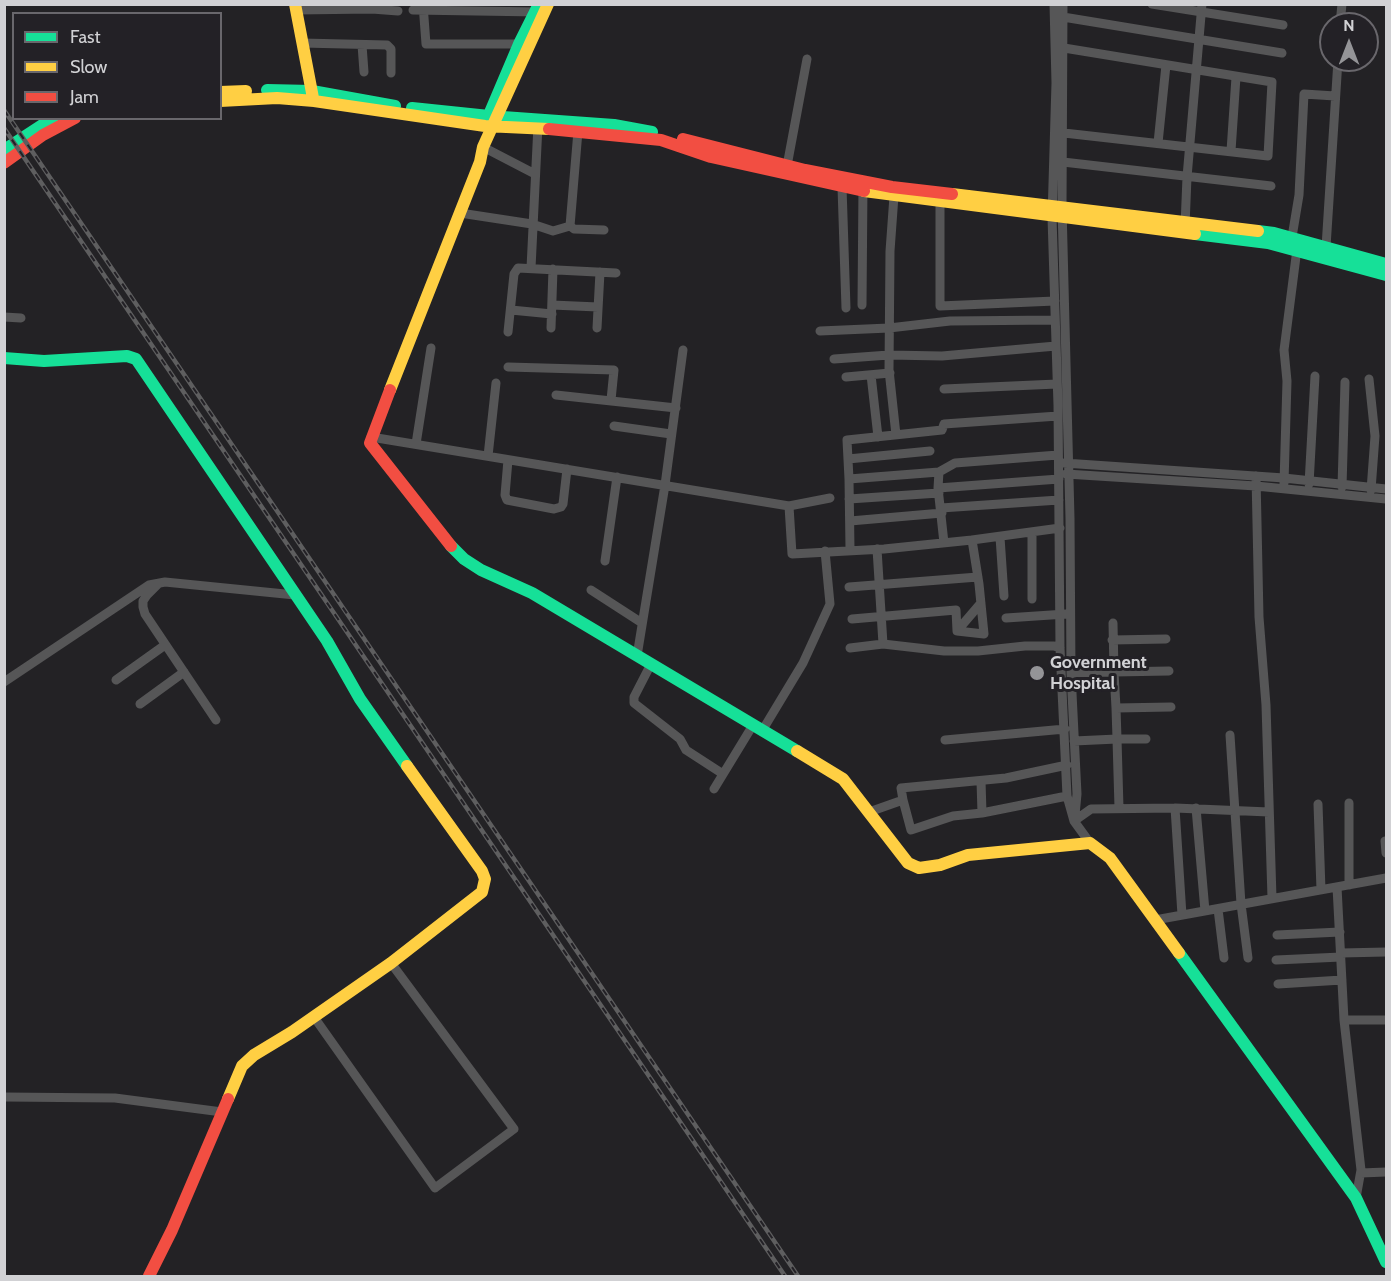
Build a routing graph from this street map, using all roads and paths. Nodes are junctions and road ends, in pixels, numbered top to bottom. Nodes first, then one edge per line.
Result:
1 (1054, 4) edge
2 (1063, 4) edge
3 (1152, 4) edge
4 (423, 7) edge
5 (296, 8) edge
6 (542, 8) edge
7 (1201, 8) edge
8 (398, 10) dead end
9 (413, 10) dead end
10 (1063, 17) junction
11 (1283, 25) dead end
12 (1198, 40) junction
13 (302, 44) junction
14 (519, 44) junction
15 (362, 45) junction
16 (1064, 48) junction
17 (1282, 53) dead end
18 (807, 59) dead end
19 (1166, 65) junction
20 (1196, 71) junction
21 (364, 72) dead end
22 (1337, 72) edge
23 (391, 73) dead end
24 (1236, 77) junction
25 (222, 92) edge
26 (276, 94) junction
27 (313, 96) junction
28 (1335, 96) junction
29 (222, 101) edge
30 (50, 120) edge
31 (71, 120) edge
32 (491, 121) junction
33 (538, 124) junction
34 (578, 131) junction
35 (1064, 133) junction
36 (1158, 143) junction
37 (484, 144) junction
38 (1190, 146) junction
39 (4, 150) edge
40 (1231, 151) junction
41 (1064, 162) junction
42 (4, 163) edge
43 (787, 166) junction
44 (535, 174) junction
45 (1187, 177) junction
46 (1271, 186) dead end
47 (842, 187) junction
48 (862, 187) junction
49 (894, 196) junction
50 (940, 202) junction
51 (1057, 211) junction
52 (460, 213) junction
53 (532, 224) junction
54 (570, 226) junction
55 (1185, 227) junction
56 (604, 230) dead end
57 (1295, 243) junction
58 (1326, 247) junction
59 (1386, 264) edge
60 (531, 268) junction
61 (553, 269) junction
62 (600, 272) junction
63 (616, 273) dead end
64 (1386, 275) edge
65 (1054, 301) junction
66 (862, 305) dead end
67 (598, 307) junction
68 (846, 308) dead end
69 (552, 309) junction
70 (511, 310) junction
71 (4, 317) edge
72 (21, 318) dead end
73 (1055, 320) junction
74 (551, 328) dead end
75 (597, 328) dead end
76 (889, 328) junction
77 (820, 331) dead end
78 (508, 332) dead end
79 (1056, 346) junction
80 (431, 348) dead end
81 (683, 350) dead end
82 (890, 356) junction
83 (4, 358) edge
84 (834, 359) dead end
85 (508, 367) dead end
86 (890, 373) junction
87 (871, 375) junction
88 (1315, 376) dead end
89 (846, 377) dead end
90 (1369, 379) dead end
91 (1345, 382) dead end
92 (496, 383) dead end
93 (1057, 384) junction
94 (944, 389) dead end
95 (556, 395) dead end
96 (611, 400) junction
97 (676, 408) junction
98 (1058, 416) junction
99 (614, 426) dead end
100 (671, 434) junction
101 (896, 435) junction
102 (370, 437) junction
103 (878, 437) junction
104 (416, 444) junction
105 (930, 451) dead end
106 (488, 456) junction
107 (848, 459) junction
108 (508, 460) junction
109 (1060, 467) junction
110 (567, 469) junction
111 (939, 472) junction
112 (1069, 475) junction
113 (1256, 476) junction
114 (617, 477) junction
115 (1284, 478) junction
116 (849, 479) junction
117 (1309, 480) junction
118 (1342, 483) junction
119 (665, 486) junction
120 (1256, 486) junction
121 (1284, 489) junction
122 (1386, 489) edge
123 (938, 490) junction
124 (1308, 490) junction
125 (1371, 492) junction
126 (1342, 493) junction
127 (830, 498) dead end
128 (849, 499) junction
129 (1386, 499) edge
130 (1059, 500) junction
131 (789, 506) junction
132 (941, 510) junction
133 (850, 521) junction
134 (1060, 528) junction
135 (1032, 532) junction
136 (1000, 537) junction
137 (972, 540) junction
138 (944, 543) junction
139 (850, 549) junction
140 (877, 549) junction
141 (825, 551) junction
142 (605, 561) dead end
143 (978, 577) junction
144 (159, 582) junction
145 (879, 583) junction
146 (849, 587) dead end
147 (591, 590) dead end
148 (295, 595) junction
149 (1004, 596) dead end
150 (1032, 599) dead end
151 (981, 603) junction
152 (1060, 614) junction
153 (1071, 614) junction
154 (881, 615) junction
155 (1006, 618) dead end
156 (852, 619) dead end
157 (642, 622) junction
158 (1113, 623) dead end
159 (957, 631) junction
160 (1166, 639) dead end
161 (1113, 640) junction
162 (883, 644) junction
163 (165, 645) junction
164 (850, 648) dead end
165 (1060, 648) junction
166 (636, 656) junction
167 (651, 664) junction
168 (1169, 671) dead end
169 (184, 672) junction
170 (1114, 672) junction
171 (1071, 673) junction
172 (116, 680) dead end
173 (4, 682) edge
174 (140, 704) dead end
175 (1171, 706) dead end
176 (1116, 708) junction
177 (216, 720) dead end
178 (758, 728) junction
179 (1065, 729) junction
180 (1230, 735) dead end
181 (1117, 739) junction
182 (1146, 739) dead end
183 (945, 740) dead end
184 (1074, 741) junction
185 (1067, 765) junction
186 (723, 774) junction
187 (981, 781) junction
188 (714, 789) dead end
189 (1067, 796) junction
190 (903, 800) junction
191 (1349, 803) dead end
192 (1318, 804) dead end
193 (1196, 807) junction
194 (1119, 808) junction
195 (1175, 808) junction
196 (869, 812) junction
197 (1237, 812) junction
198 (1269, 812) junction
199 (982, 813) junction
200 (1074, 821) junction
201 (1385, 840) edge
202 (1090, 843) junction
203 (1386, 853) edge
204 (1386, 878) edge
205 (1349, 885) junction
206 (1337, 887) junction
207 (1321, 890) junction
208 (1272, 898) junction
209 (1241, 904) junction
210 (1218, 909) junction
211 (1205, 911) junction
212 (1182, 915) junction
213 (1155, 920) junction
214 (1340, 932) junction
215 (1277, 935) dead end
216 (1386, 952) edge
217 (1341, 955) junction
218 (1224, 958) dead end
219 (1248, 958) dead end
220 (1276, 960) dead end
221 (391, 963) junction
222 (1342, 980) junction
223 (1278, 984) dead end
224 (314, 1017) junction
225 (1344, 1020) junction
226 (1386, 1020) edge
227 (4, 1098) edge
228 (222, 1112) junction
229 (1386, 1172) edge
230 (1361, 1173) junction
231 (1356, 1198) junction
232 (1386, 1262) edge
233 (149, 1276) edge

1 - 51 street
2 - 10 street
3 - 7 street
4 - 6 street
4 - 9 street
4 - 14 street
5 - 8 street
5 - 13 street
6 - 14 street
6 - 32 street
7 - 11 street
7 - 12 street
10 - 12 street
10 - 16 street
12 - 17 street
12 - 20 street
13 - 15 street
13 - 27 street
14 - 32 street
15 - 21 street
15 - 23 street
16 - 19 street
16 - 35 street
18 - 43 street
19 - 20 street
19 - 36 street
20 - 24 street
20 - 38 street
22 - 28 street
24 - 40 street
24 - 40 street
25 - 26 street
26 - 27 street
26 - 29 street
27 - 32 street
28 - 57 street
28 - 58 street
30 - 39 street
31 - 42 street
32 - 33 street
32 - 37 street
33 - 34 street
33 - 43 street
33 - 44 street
34 - 47 street
34 - 54 street
35 - 36 street
35 - 41 street
36 - 38 street
37 - 44 street
37 - 52 street
38 - 40 street
38 - 45 street
41 - 45 street
41 - 51 street
43 - 48 street
44 - 53 street
45 - 46 street
45 - 55 street
47 - 48 street
47 - 68 street
48 - 49 street
48 - 51 street
48 - 66 street
49 - 50 street
49 - 76 street
50 - 51 street
50 - 65 street
51 - 55 street
51 - 65 street
51 - 109 street
52 - 53 street
52 - 102 street
53 - 54 street
53 - 60 street
54 - 56 street
55 - 57 street
57 - 58 street
57 - 64 street
57 - 115 street
58 - 59 street
60 - 61 street
60 - 70 street
61 - 62 street
61 - 69 street
62 - 63 street
62 - 67 street
65 - 73 street
67 - 69 street
67 - 75 street
69 - 70 street
69 - 74 street
70 - 78 street
71 - 72 street
73 - 76 street
73 - 79 street
76 - 77 street
76 - 82 street
79 - 82 street
79 - 93 street
80 - 104 street
81 - 97 street
82 - 84 street
82 - 86 street
83 - 148 street
85 - 96 street
86 - 87 street
86 - 101 street
87 - 89 street
87 - 103 street
88 - 117 street
90 - 125 street
91 - 118 street
92 - 106 street
93 - 94 street
93 - 98 street
95 - 96 street
96 - 97 street
97 - 100 street
98 - 101 street
98 - 109 street
99 - 100 street
100 - 119 street
101 - 103 street
102 - 104 street
102 - 166 street
103 - 107 street
104 - 106 street
105 - 107 street
106 - 108 street
107 - 116 street
108 - 110 street
108 - 110 street
109 - 111 street
109 - 112 street
109 - 113 street
109 - 123 street
109 - 130 street
110 - 114 street
111 - 116 street
111 - 123 street
112 - 120 street
112 - 153 street
113 - 115 street
113 - 120 street
114 - 119 street
114 - 142 street
115 - 117 street
115 - 121 street
116 - 128 street
117 - 118 street
117 - 124 street
118 - 125 street
118 - 126 street
119 - 131 street
119 - 157 street
120 - 121 street
120 - 198 street
121 - 124 street
122 - 125 street
123 - 128 street
123 - 132 street
124 - 126 street
125 - 126 street
125 - 129 street
127 - 131 street
128 - 133 street
130 - 132 street
130 - 134 street
131 - 141 street
132 - 133 street
132 - 138 street
133 - 139 street
134 - 135 street
134 - 152 street
135 - 136 street
135 - 150 street
136 - 137 street
136 - 149 street
137 - 138 street
137 - 143 street
138 - 140 street
139 - 140 street
139 - 141 street
140 - 145 street
141 - 178 street
143 - 145 street
143 - 151 street
144 - 148 street
144 - 163 street
144 - 173 street
145 - 146 street
145 - 154 street
147 - 157 street
148 - 221 street
151 - 159 street
151 - 159 street
152 - 153 street
152 - 155 street
152 - 165 street
153 - 171 street
154 - 156 street
154 - 159 street
154 - 162 street
157 - 166 street
158 - 161 street
160 - 161 street
161 - 170 street
162 - 164 street
162 - 165 street
163 - 169 street
163 - 172 street
165 - 179 street
166 - 167 street
167 - 178 street
167 - 186 street
168 - 170 street
169 - 174 street
169 - 177 street
170 - 171 street
170 - 176 street
171 - 184 street
175 - 176 street
176 - 181 street
178 - 186 street
178 - 196 street
179 - 183 street
179 - 185 street
180 - 197 street
181 - 182 street
181 - 184 street
181 - 194 street
184 - 200 street
185 - 187 street
185 - 189 street
186 - 188 street
187 - 190 street
187 - 199 street
189 - 199 street
189 - 200 street
190 - 196 street
190 - 199 street
191 - 205 street
192 - 207 street
193 - 195 street
193 - 197 street
193 - 211 street
194 - 195 street
194 - 200 street
195 - 212 street
196 - 202 street
197 - 198 street
197 - 209 street
198 - 208 street
200 - 202 street
201 - 203 street
202 - 213 street
204 - 205 street
205 - 206 street
206 - 207 street
206 - 214 street
207 - 208 street
208 - 209 street
209 - 210 street
209 - 219 street
210 - 211 street
210 - 218 street
211 - 212 street
212 - 213 street
213 - 231 street
214 - 215 street
214 - 217 street
216 - 217 street
217 - 220 street
217 - 222 street
221 - 224 street
221 - 224 street
222 - 223 street
222 - 225 street
224 - 228 street
225 - 226 street
225 - 230 street
227 - 228 street
228 - 233 street
229 - 230 street
230 - 231 street
231 - 232 street

